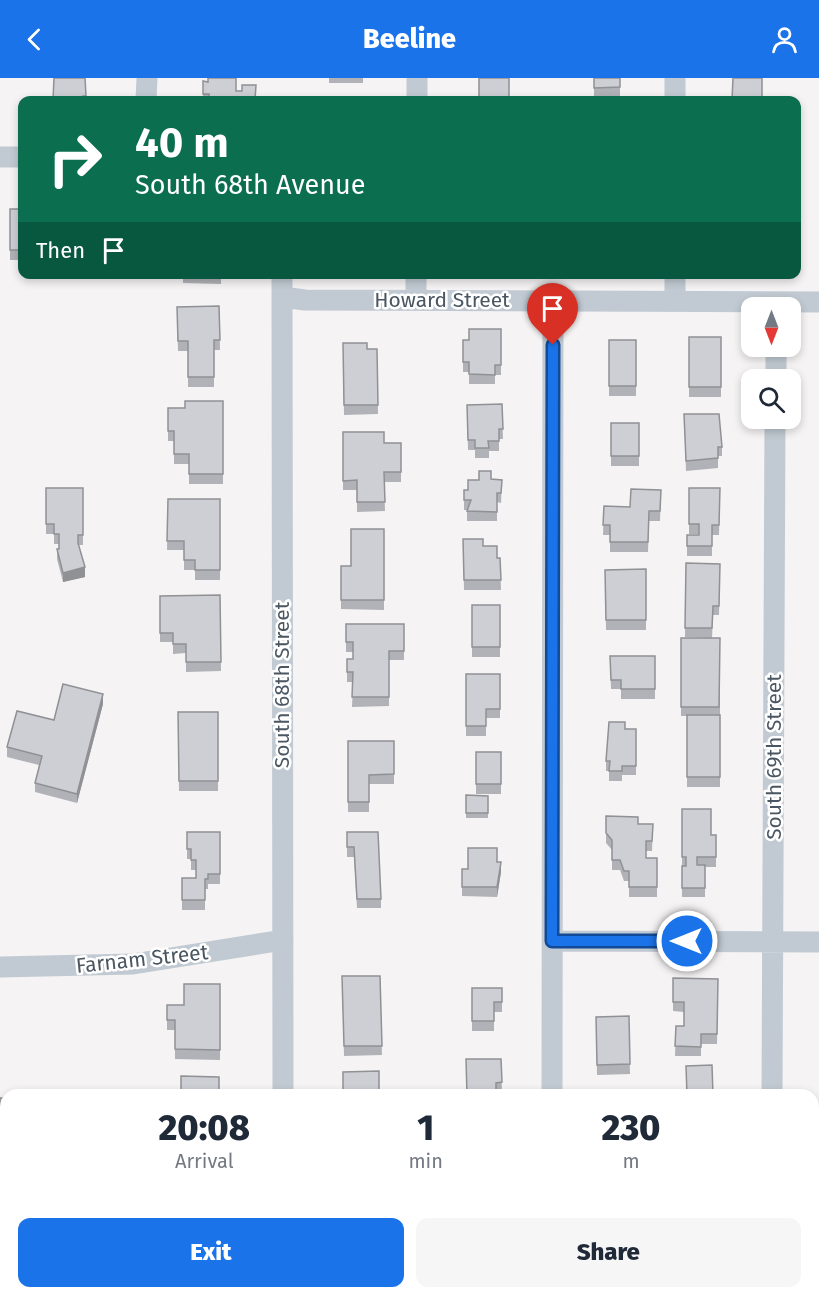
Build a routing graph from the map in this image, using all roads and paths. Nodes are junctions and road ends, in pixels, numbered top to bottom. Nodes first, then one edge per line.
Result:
1 (147, 78) edge
2 (417, 78) edge
3 (675, 78) edge
4 (147, 96) edge
5 (417, 96) edge
6 (675, 96) edge
7 (0, 157) edge
8 (18, 157) edge
9 (282, 279) edge
10 (416, 279) edge
11 (675, 279) edge
12 (282, 297) junction
13 (416, 300) junction
14 (675, 300) junction
15 (553, 301) junction
16 (819, 302) edge
17 (741, 303) edge
18 (801, 303) edge
19 (775, 429) edge
20 (283, 940) junction
21 (552, 941) junction
22 (773, 942) junction
23 (819, 942) edge
24 (0, 967) edge
25 (283, 1089) edge
26 (552, 1089) edge
27 (772, 1089) edge

1 - 4 street
2 - 5 street
3 - 6 street
7 - 8 street
9 - 12 street, South 68th Street
10 - 13 street
11 - 14 street
12 - 13 street, Howard Street
12 - 20 street, South 68th Street
13 - 15 street, Howard Street
14 - 15 street, Howard Street
14 - 17 street, Howard Street
15 - 21 street
16 - 18 street, Howard Street
19 - 22 street, South 69th Street
20 - 24 street, Farnam Street
20 - 25 street, South 68th Street
21 - 22 street
21 - 26 street
22 - 23 street
22 - 27 street, South 69th Street

